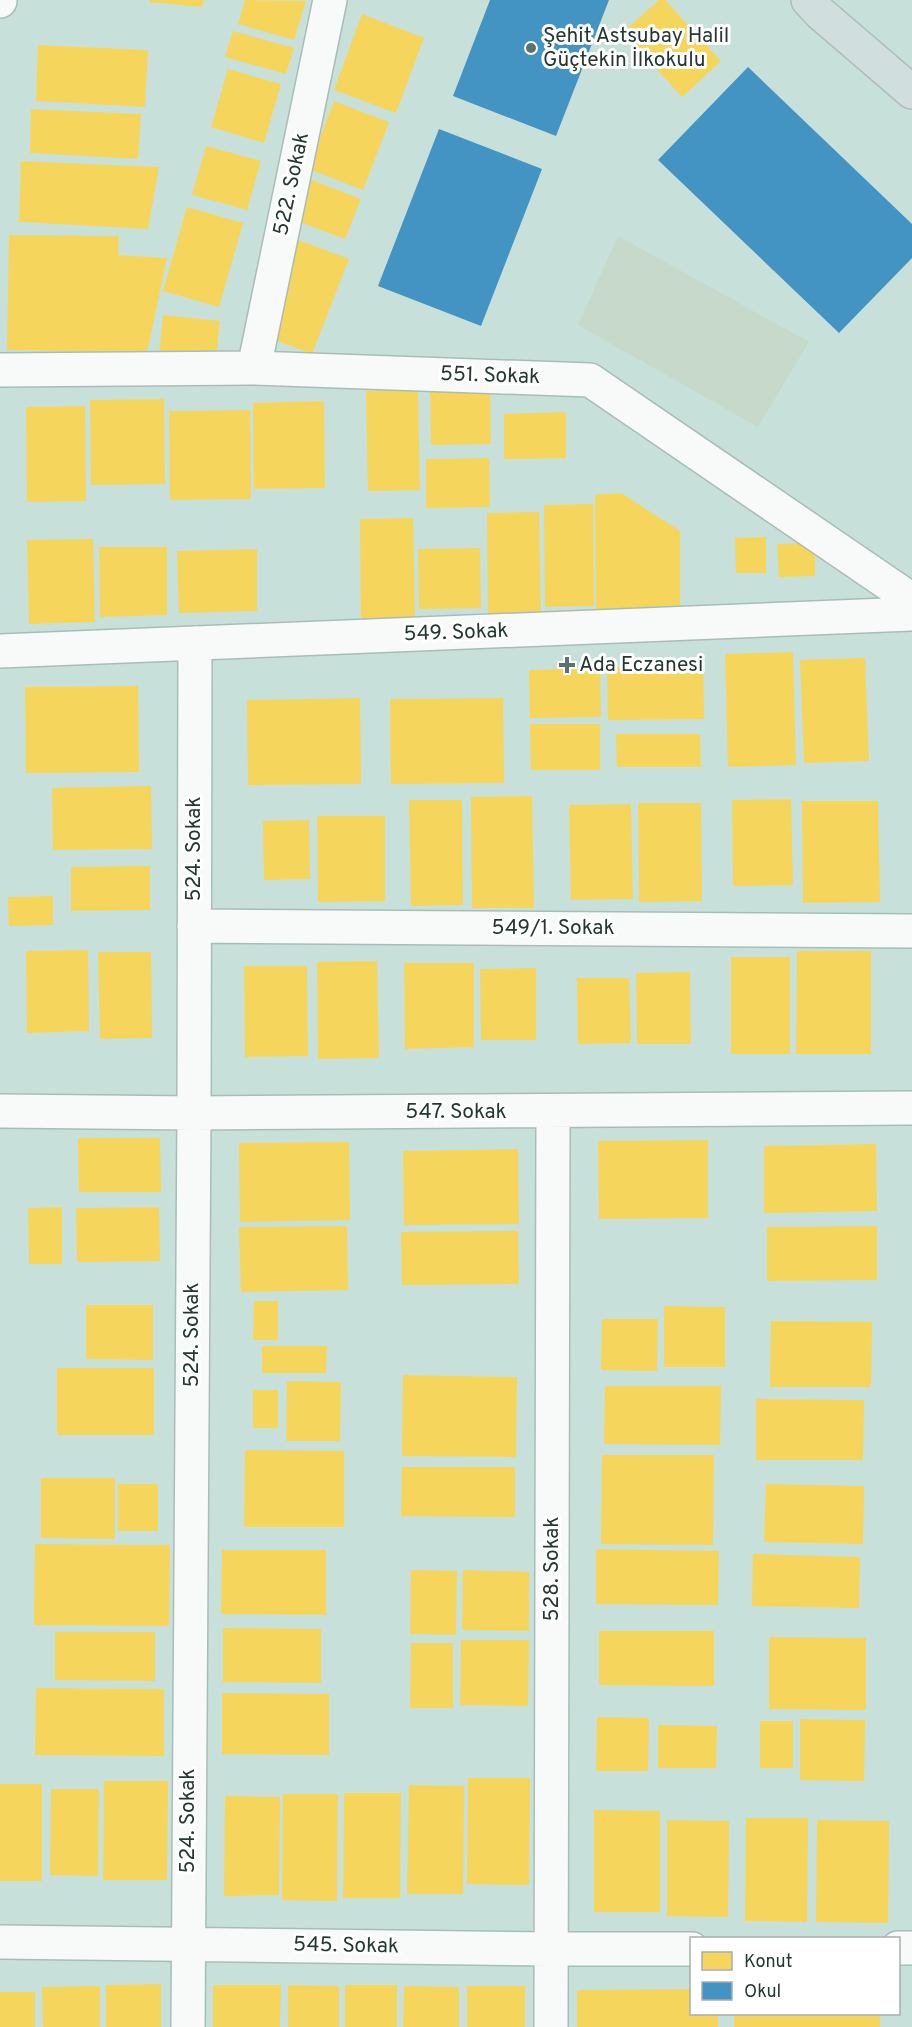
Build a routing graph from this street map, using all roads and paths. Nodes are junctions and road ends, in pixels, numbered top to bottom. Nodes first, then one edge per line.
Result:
1 (330, 0) edge
2 (821, 4) edge
3 (912, 92) edge
4 (254, 368) junction
5 (0, 370) edge
6 (912, 600) edge
7 (912, 614) edge
8 (195, 643) junction
9 (0, 651) edge
10 (194, 926) junction
11 (912, 931) edge
12 (912, 1108) edge
13 (0, 1111) edge
14 (553, 1111) junction
15 (194, 1113) junction
16 (0, 1942) edge
17 (187, 1945) junction
18 (690, 1948) edge
19 (550, 1949) junction
20 (188, 2027) edge
21 (551, 2027) edge

1 - 4 street, 522. Sokak
2 - 3 main road
4 - 5 street, 551. Sokak
4 - 6 street, 551. Sokak
7 - 8 street, 549. Sokak
8 - 9 street, 549. Sokak
8 - 10 street, 524. Sokak
10 - 11 street, 549/1. Sokak
10 - 15 street, 524. Sokak
12 - 14 street, 547. Sokak
13 - 15 street, 547. Sokak
14 - 15 street, 547. Sokak
14 - 19 street, 528. Sokak
15 - 17 street, 524. Sokak
16 - 17 street, 545. Sokak
17 - 19 street, 545. Sokak
17 - 20 street, 524. Sokak
18 - 19 street, 545. Sokak
19 - 21 street, 528. Sokak

